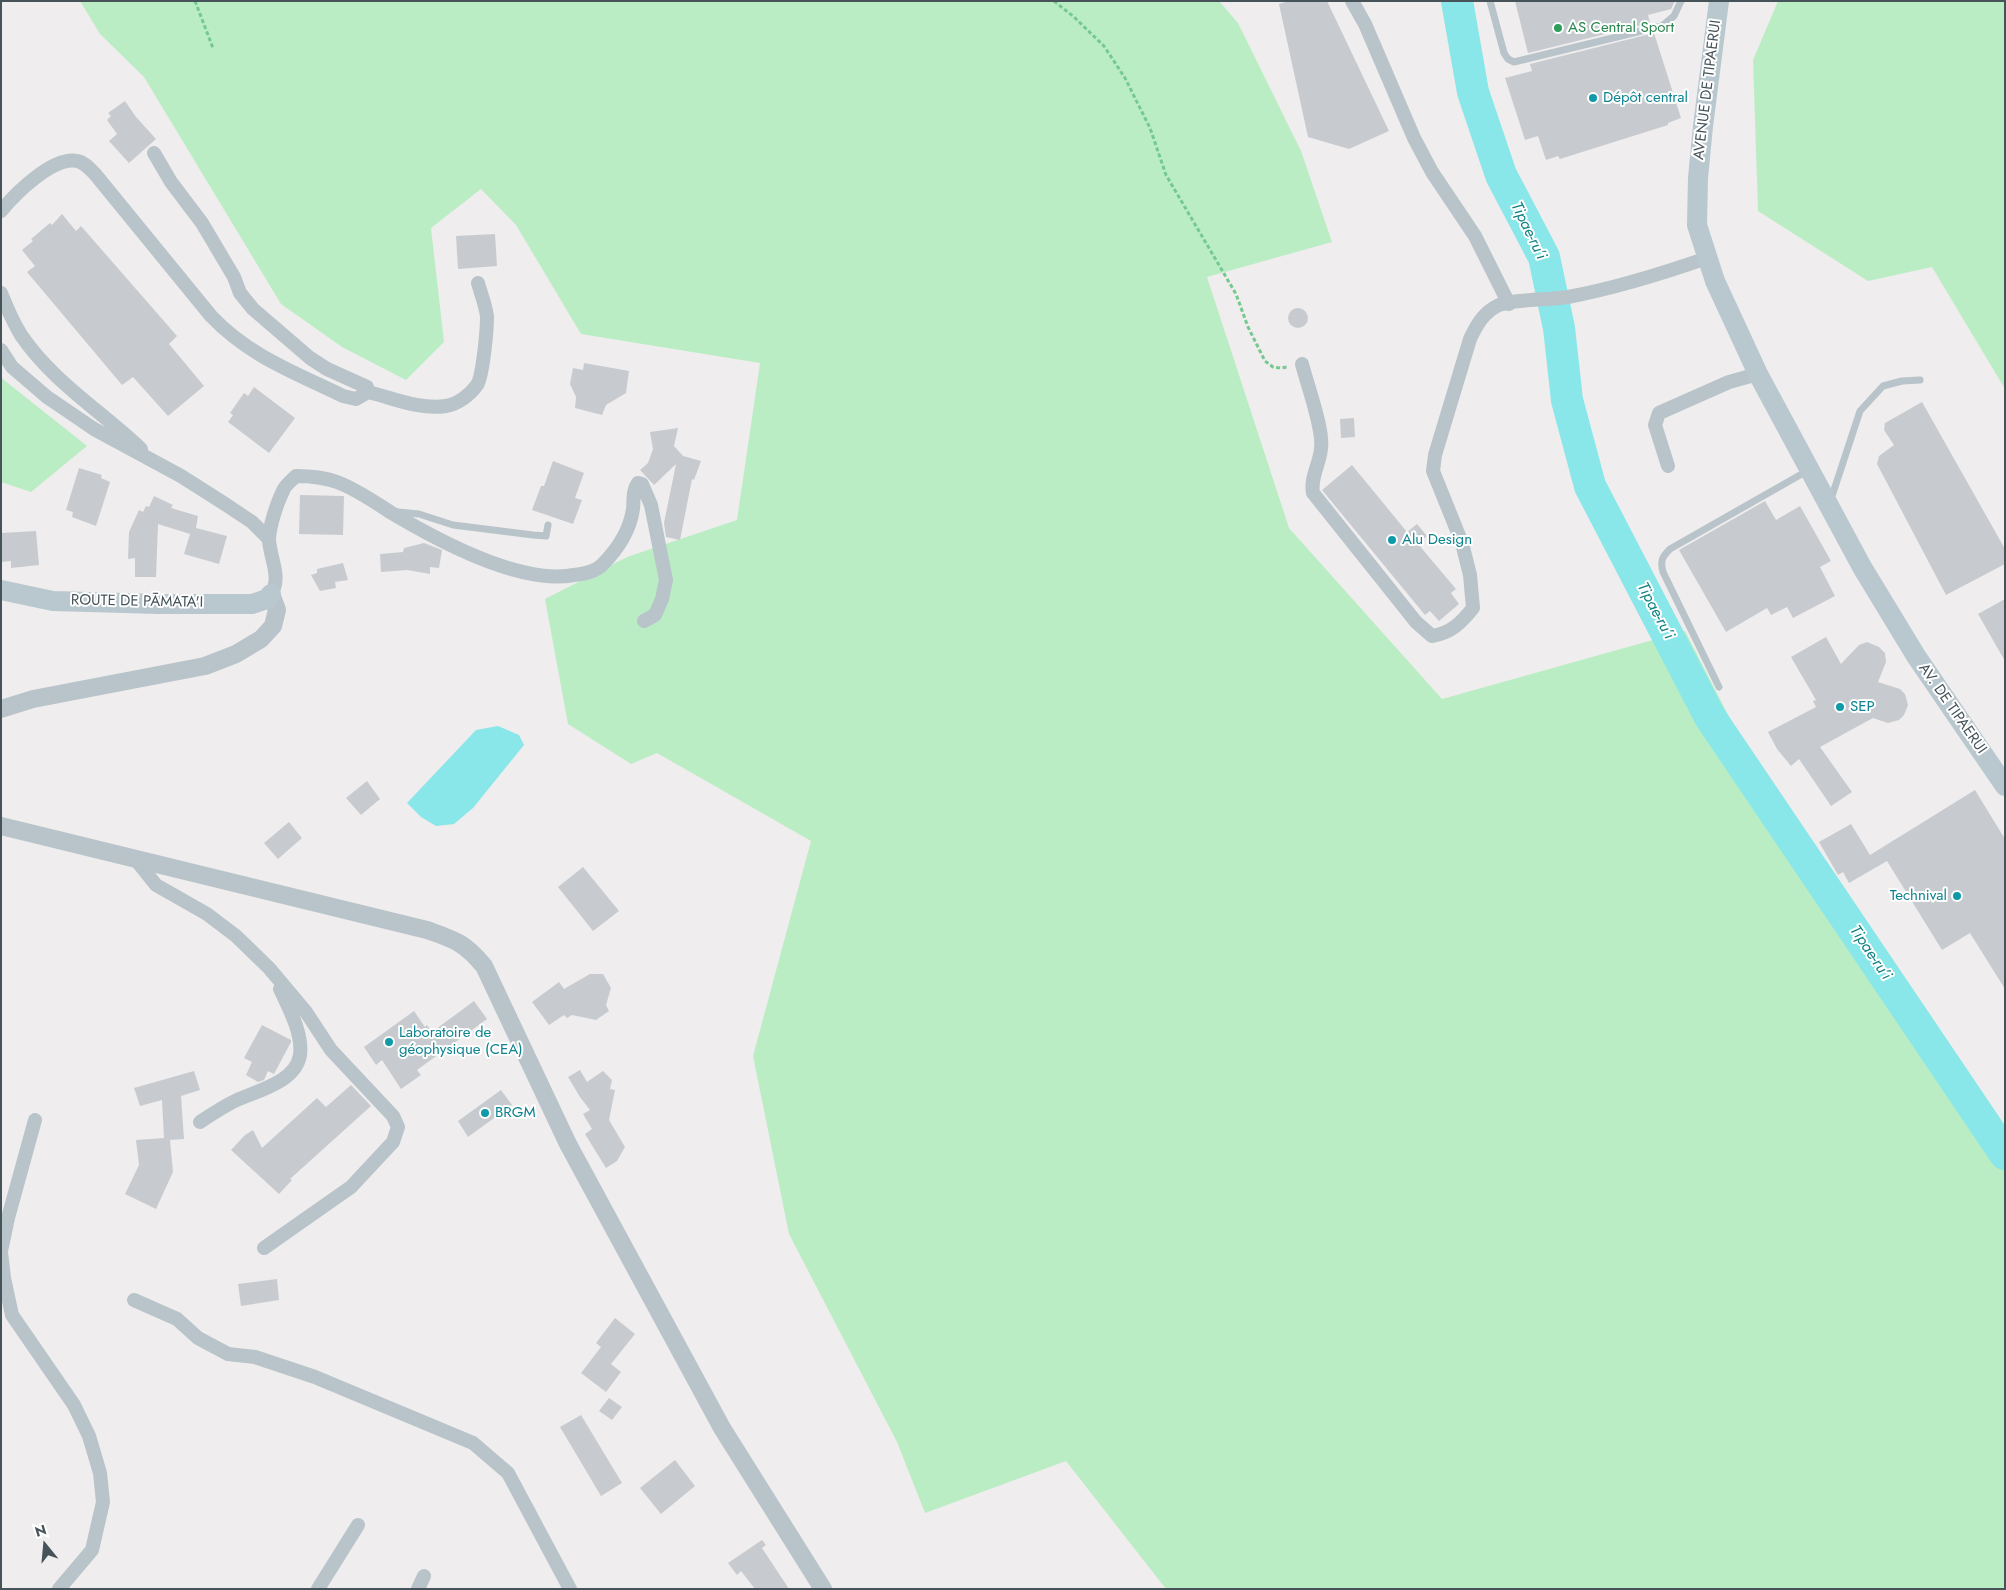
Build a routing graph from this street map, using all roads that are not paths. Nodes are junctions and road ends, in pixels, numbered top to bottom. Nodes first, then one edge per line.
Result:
1 (1352, 1) edge
2 (1490, 1) edge
3 (1681, 1) edge
4 (1719, 1) edge
5 (154, 153) dead end
6 (1, 211) edge
7 (1707, 258) junction
8 (478, 283) dead end
9 (1, 293) edge
10 (1510, 304) junction
11 (1, 350) edge
12 (1302, 364) road end
13 (1758, 374) junction
14 (1920, 380) dead end
15 (368, 392) junction
16 (156, 463) junction
17 (1668, 466) dead end
18 (1811, 469) junction
19 (1829, 504) junction
20 (390, 512) junction
21 (548, 525) dead end
22 (269, 539) junction
23 (1, 590) edge
24 (270, 594) junction
25 (644, 621) dead end
26 (1719, 687) dead end
27 (1, 709) edge
28 (2005, 786) edge
29 (1, 826) edge
30 (136, 860) junction
31 (269, 968) junction
32 (35, 1120) dead end
33 (200, 1122) dead end
34 (264, 1248) dead end
35 (1, 1252) edge
36 (134, 1300) dead end
37 (358, 1525) dead end
38 (58, 1589) edge
39 (318, 1589) edge
40 (570, 1589) edge
41 (823, 1589) edge

1 - 10 street
2 - 3 lane
4 - 7 main road, AVENUE DE TIPAERUI
5 - 15 street
6 - 15 street
7 - 10 street
7 - 13 main road, AVENUE DE TIPAERUI
8 - 15 street
9 - 16 street
10 - 12 street
11 - 16 street
13 - 17 street
13 - 18 main road, AVENUE DE TIPAERUI
14 - 19 lane
16 - 22 street
18 - 19 main road, AV. DE TIPAERUI
18 - 26 lane
19 - 28 main road, AV. DE TIPAERUI
20 - 21 lane
20 - 22 street
20 - 25 street
22 - 24 street
23 - 24 main road, ROUTE DE PĀMATA'I
24 - 27 street
29 - 30 street
30 - 31 street
30 - 41 street
31 - 33 street
31 - 34 street
32 - 35 street
35 - 38 street
36 - 40 street
37 - 39 street

